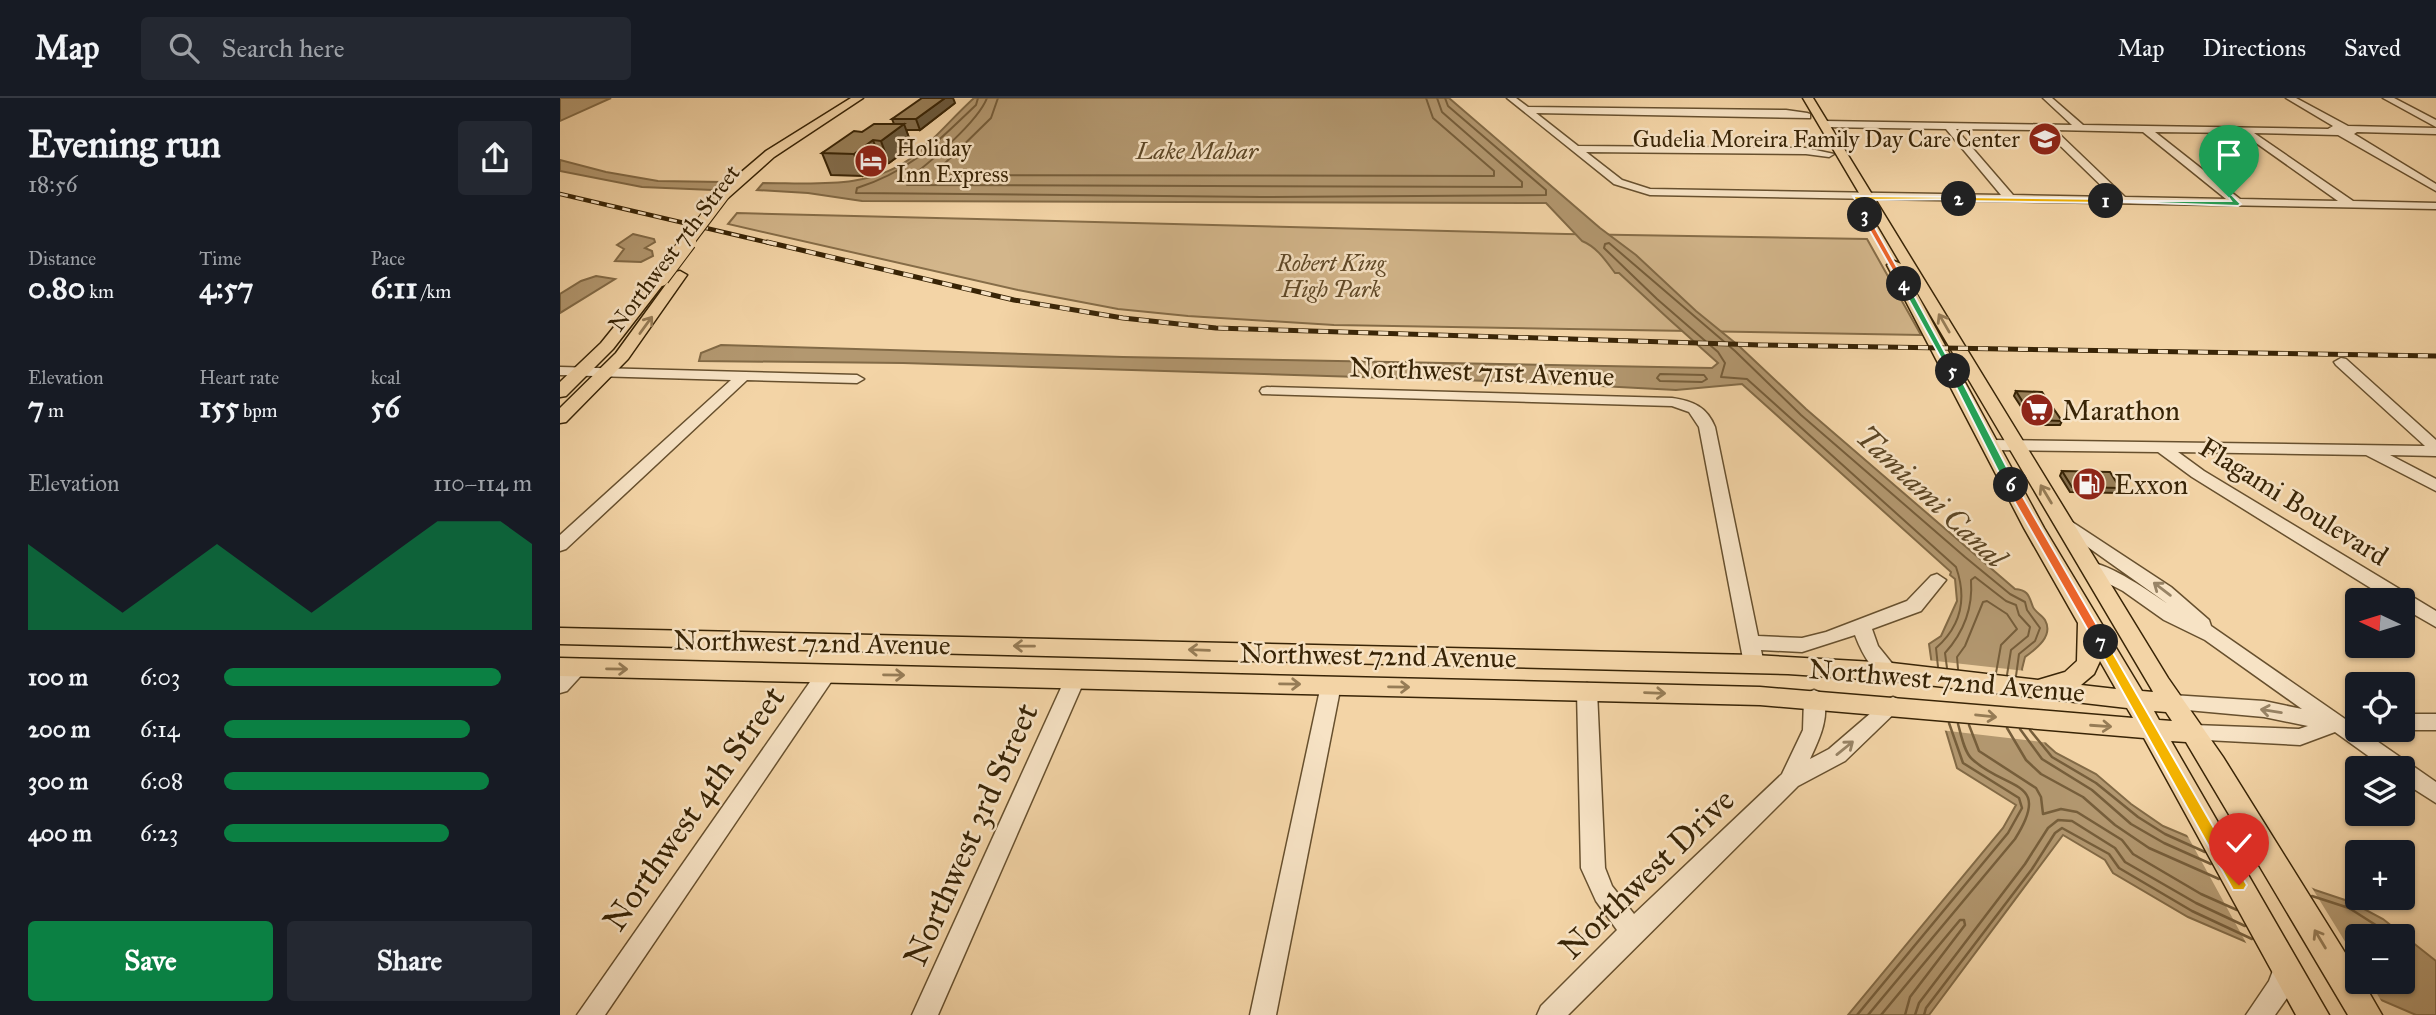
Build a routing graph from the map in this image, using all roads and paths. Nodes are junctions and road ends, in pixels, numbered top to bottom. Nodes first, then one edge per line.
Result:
1 (858, 98) edge
2 (872, 98) edge
3 (1511, 98) edge
4 (1797, 98) edge
5 (2047, 98) edge
6 (2290, 98) edge
7 (2388, 98) edge
8 (1806, 108) edge
9 (1526, 110) junction
10 (1824, 124) junction
11 (2436, 124) edge
12 (1949, 126) junction
13 (2046, 127) junction
14 (2080, 127) junction
15 (2144, 128) junction
16 (2242, 129) junction
17 (2342, 130) junction
18 (2436, 131) edge
19 (1575, 149) junction
20 (1827, 151) junction
21 (2436, 187) edge
22 (730, 195) junction
23 (1862, 198) junction
24 (2011, 200) junction
25 (2124, 202) junction
26 (2238, 204) junction
27 (2352, 205) junction
28 (2436, 206) edge
29 (1905, 284) junction
30 (1922, 285) junction
31 (2341, 362) dead end
32 (560, 371) edge
33 (583, 371) junction
34 (607, 372) junction
35 (743, 376) junction
36 (857, 379) dead end
37 (1267, 391) dead end
38 (560, 392) edge
39 (560, 418) edge
40 (1991, 445) junction
41 (2016, 445) junction
42 (2161, 447) junction
43 (2368, 450) junction
44 (2436, 450) edge
45 (2436, 486) edge
46 (2060, 519) junction
47 (560, 545) edge
48 (2090, 567) junction
49 (1937, 580) dead end
50 (2087, 619) junction
51 (2436, 620) edge
52 (1861, 626) junction
53 (2212, 635) junction
54 (560, 636) edge
55 (608, 637) junction
56 (848, 642) junction
57 (1086, 648) junction
58 (1337, 653) junction
59 (1751, 654) junction
60 (1586, 659) junction
61 (569, 667) edge
62 (1889, 672) junction
63 (826, 674) junction
64 (1075, 679) junction
65 (1331, 685) junction
66 (560, 686) edge
67 (2038, 688) junction
68 (1587, 691) junction
69 (1760, 695) junction
70 (1814, 698) junction
71 (2135, 700) junction
72 (2172, 703) junction
73 (1893, 705) junction
74 (2345, 722) edge
75 (2415, 722) edge
76 (2436, 722) edge
77 (2345, 723) edge
78 (2345, 724) edge
79 (2152, 730) junction
80 (2194, 733) junction
81 (2370, 742) edge
82 (2386, 756) edge
83 (2415, 779) edge
84 (1790, 780) junction
85 (2436, 794) edge
86 (1633, 931) junction
87 (2286, 969) junction
88 (2361, 1006) edge
89 (590, 1015) edge
90 (925, 1015) edge
91 (1263, 1015) edge
92 (1549, 1015) edge
93 (2259, 1015) edge
94 (2313, 1015) edge

1 - 22 main road, Northwest 7th Street
2 - 22 main road, Northwest 7th Street
3 - 9 street
4 - 8 main road
5 - 14 street
6 - 17 street
7 - 11 street
8 - 9 street
8 - 10 main road
8 - 20 main road
9 - 19 street
10 - 12 street
10 - 23 main road
12 - 13 street
12 - 24 street
13 - 14 street
13 - 25 street
14 - 15 street
15 - 16 street
15 - 26 street
16 - 17 street
16 - 27 street
17 - 18 street
17 - 21 street
19 - 20 street
19 - 23 street
20 - 23 main road
22 - 33 main road, Northwest 7th Street, bridge
34 -> 22 main road, Northwest 7th Street
23 - 24 street
23 - 29 main road
23 - 30 main road
24 - 25 street
25 - 26 street
26 - 27 street
27 - 28 street
29 - 30 main road
29 - 40 main road
41 -> 30 main road
31 - 44 street
32 - 33 street
33 - 34 street
33 - 38 main road, Northwest 7th Street
34 - 35 street
34 - 39 main road, Northwest 7th Street
35 - 36 street
35 - 47 street
37 - 59 street, Northwest 71st Avenue
40 - 41 street
40 - 50 main road
41 - 42 street
46 -> 41 main road
42 - 43 street
42 - 51 street, Flagami Boulevard
43 - 44 street
43 - 45 street
46 - 48 main road
53 -> 46 street
48 - 53 street
48 - 72 main road
49 - 52 street
50 - 67 main road
50 - 71 main road
52 - 59 street
52 - 62 street
53 - 74 street
54 - 55 main road, Northwest 72nd Avenue
55 - 56 main road, Northwest 72nd Avenue
55 - 61 main road
57 -> 56 main road, Northwest 72nd Avenue
56 - 63 main road
58 -> 57 main road, Northwest 72nd Avenue
57 - 64 main road
58 - 60 main road, Northwest 72nd Avenue
58 - 65 main road
59 - 60 main road, Northwest 72nd Avenue
59 - 62 main road, Northwest 72nd Avenue
59 - 69 main road
60 - 68 main road
61 -> 63 main road, Northwest 72nd Avenue
61 - 66 street
62 - 67 main road, Northwest 72nd Avenue
63 -> 64 main road, Northwest 72nd Avenue
63 - 89 street, Northwest 4th Street
64 -> 65 main road, Northwest 72nd Avenue
64 - 90 street, Northwest 3rd Street
65 -> 68 main road, Northwest 72nd Avenue
65 - 91 street
67 - 71 main road, Northwest 72nd Avenue
68 -> 69 main road, Northwest 72nd Avenue
68 - 86 street
69 - 70 main road, Northwest 72nd Avenue
70 - 73 main road, Northwest 72nd Avenue
70 - 84 street, Northwest Drive
71 - 72 main road, Northwest 72nd Avenue
71 - 79 main road
77 -> 72 street
72 - 80 main road
73 -> 79 main road, Northwest 72nd Avenue
84 -> 73 street, Northwest Drive
75 - 76 street
78 - 80 street
79 - 80 main road, Northwest 72nd Avenue
79 - 87 main road
88 -> 80 main road
81 - 82 street
83 - 85 street
84 - 86 street, Northwest Drive
86 - 92 street, Northwest Drive
87 - 93 street
87 - 94 main road

